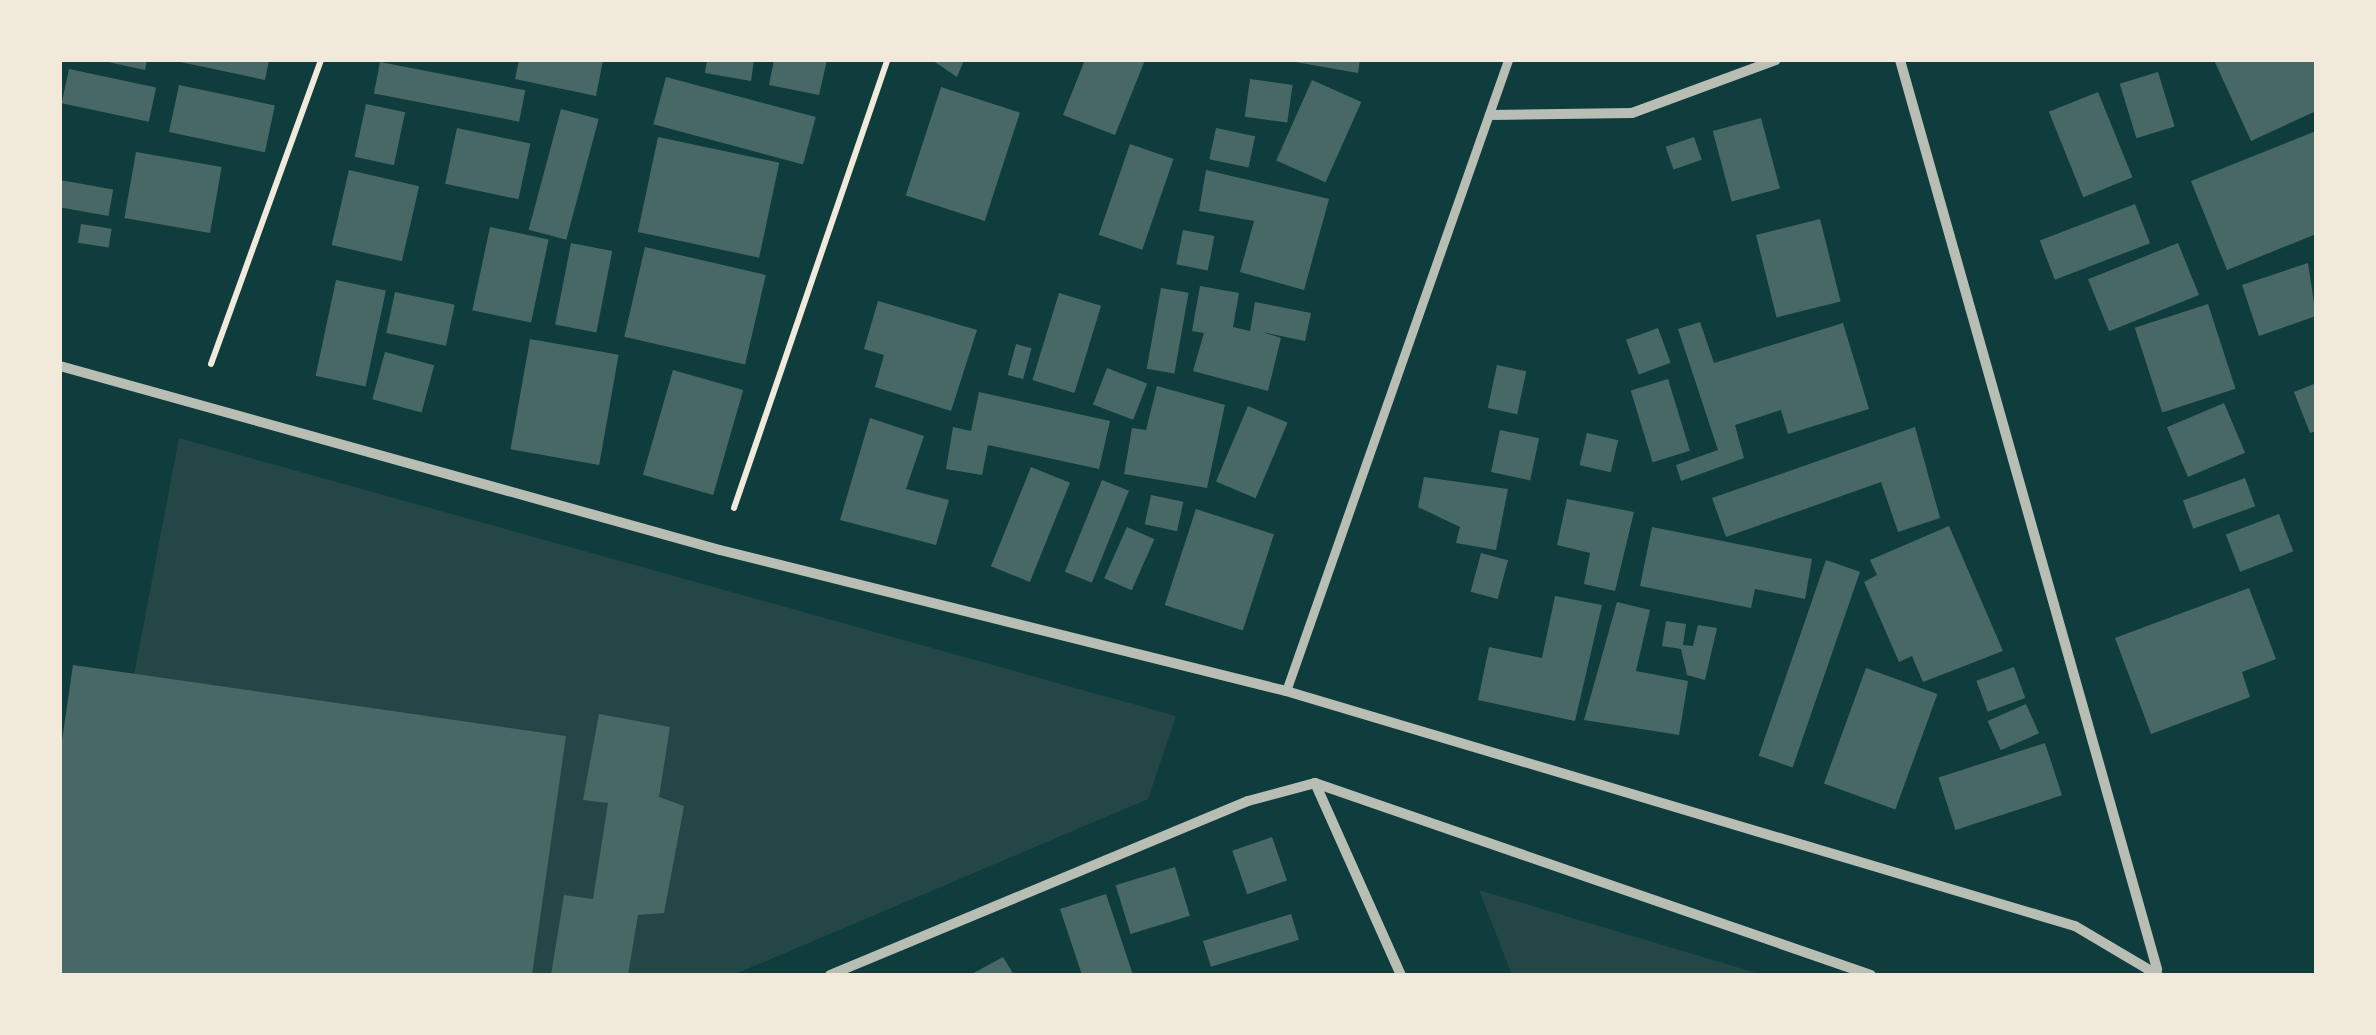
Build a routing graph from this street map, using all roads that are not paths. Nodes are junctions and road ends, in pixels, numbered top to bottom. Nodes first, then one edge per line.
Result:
1 (1508, 60) edge
2 (1776, 60) edge
3 (1900, 60) edge
4 (1490, 115) junction
5 (60, 366) edge
6 (1286, 691) junction
7 (1315, 783) junction
8 (2158, 972) edge
9 (830, 975) edge
10 (1401, 975) edge
11 (1870, 975) edge

1 - 4 street
2 - 4 street
3 - 8 street
4 - 6 street
5 - 6 street
6 - 8 street
7 - 9 street
7 - 10 street
7 - 11 street

